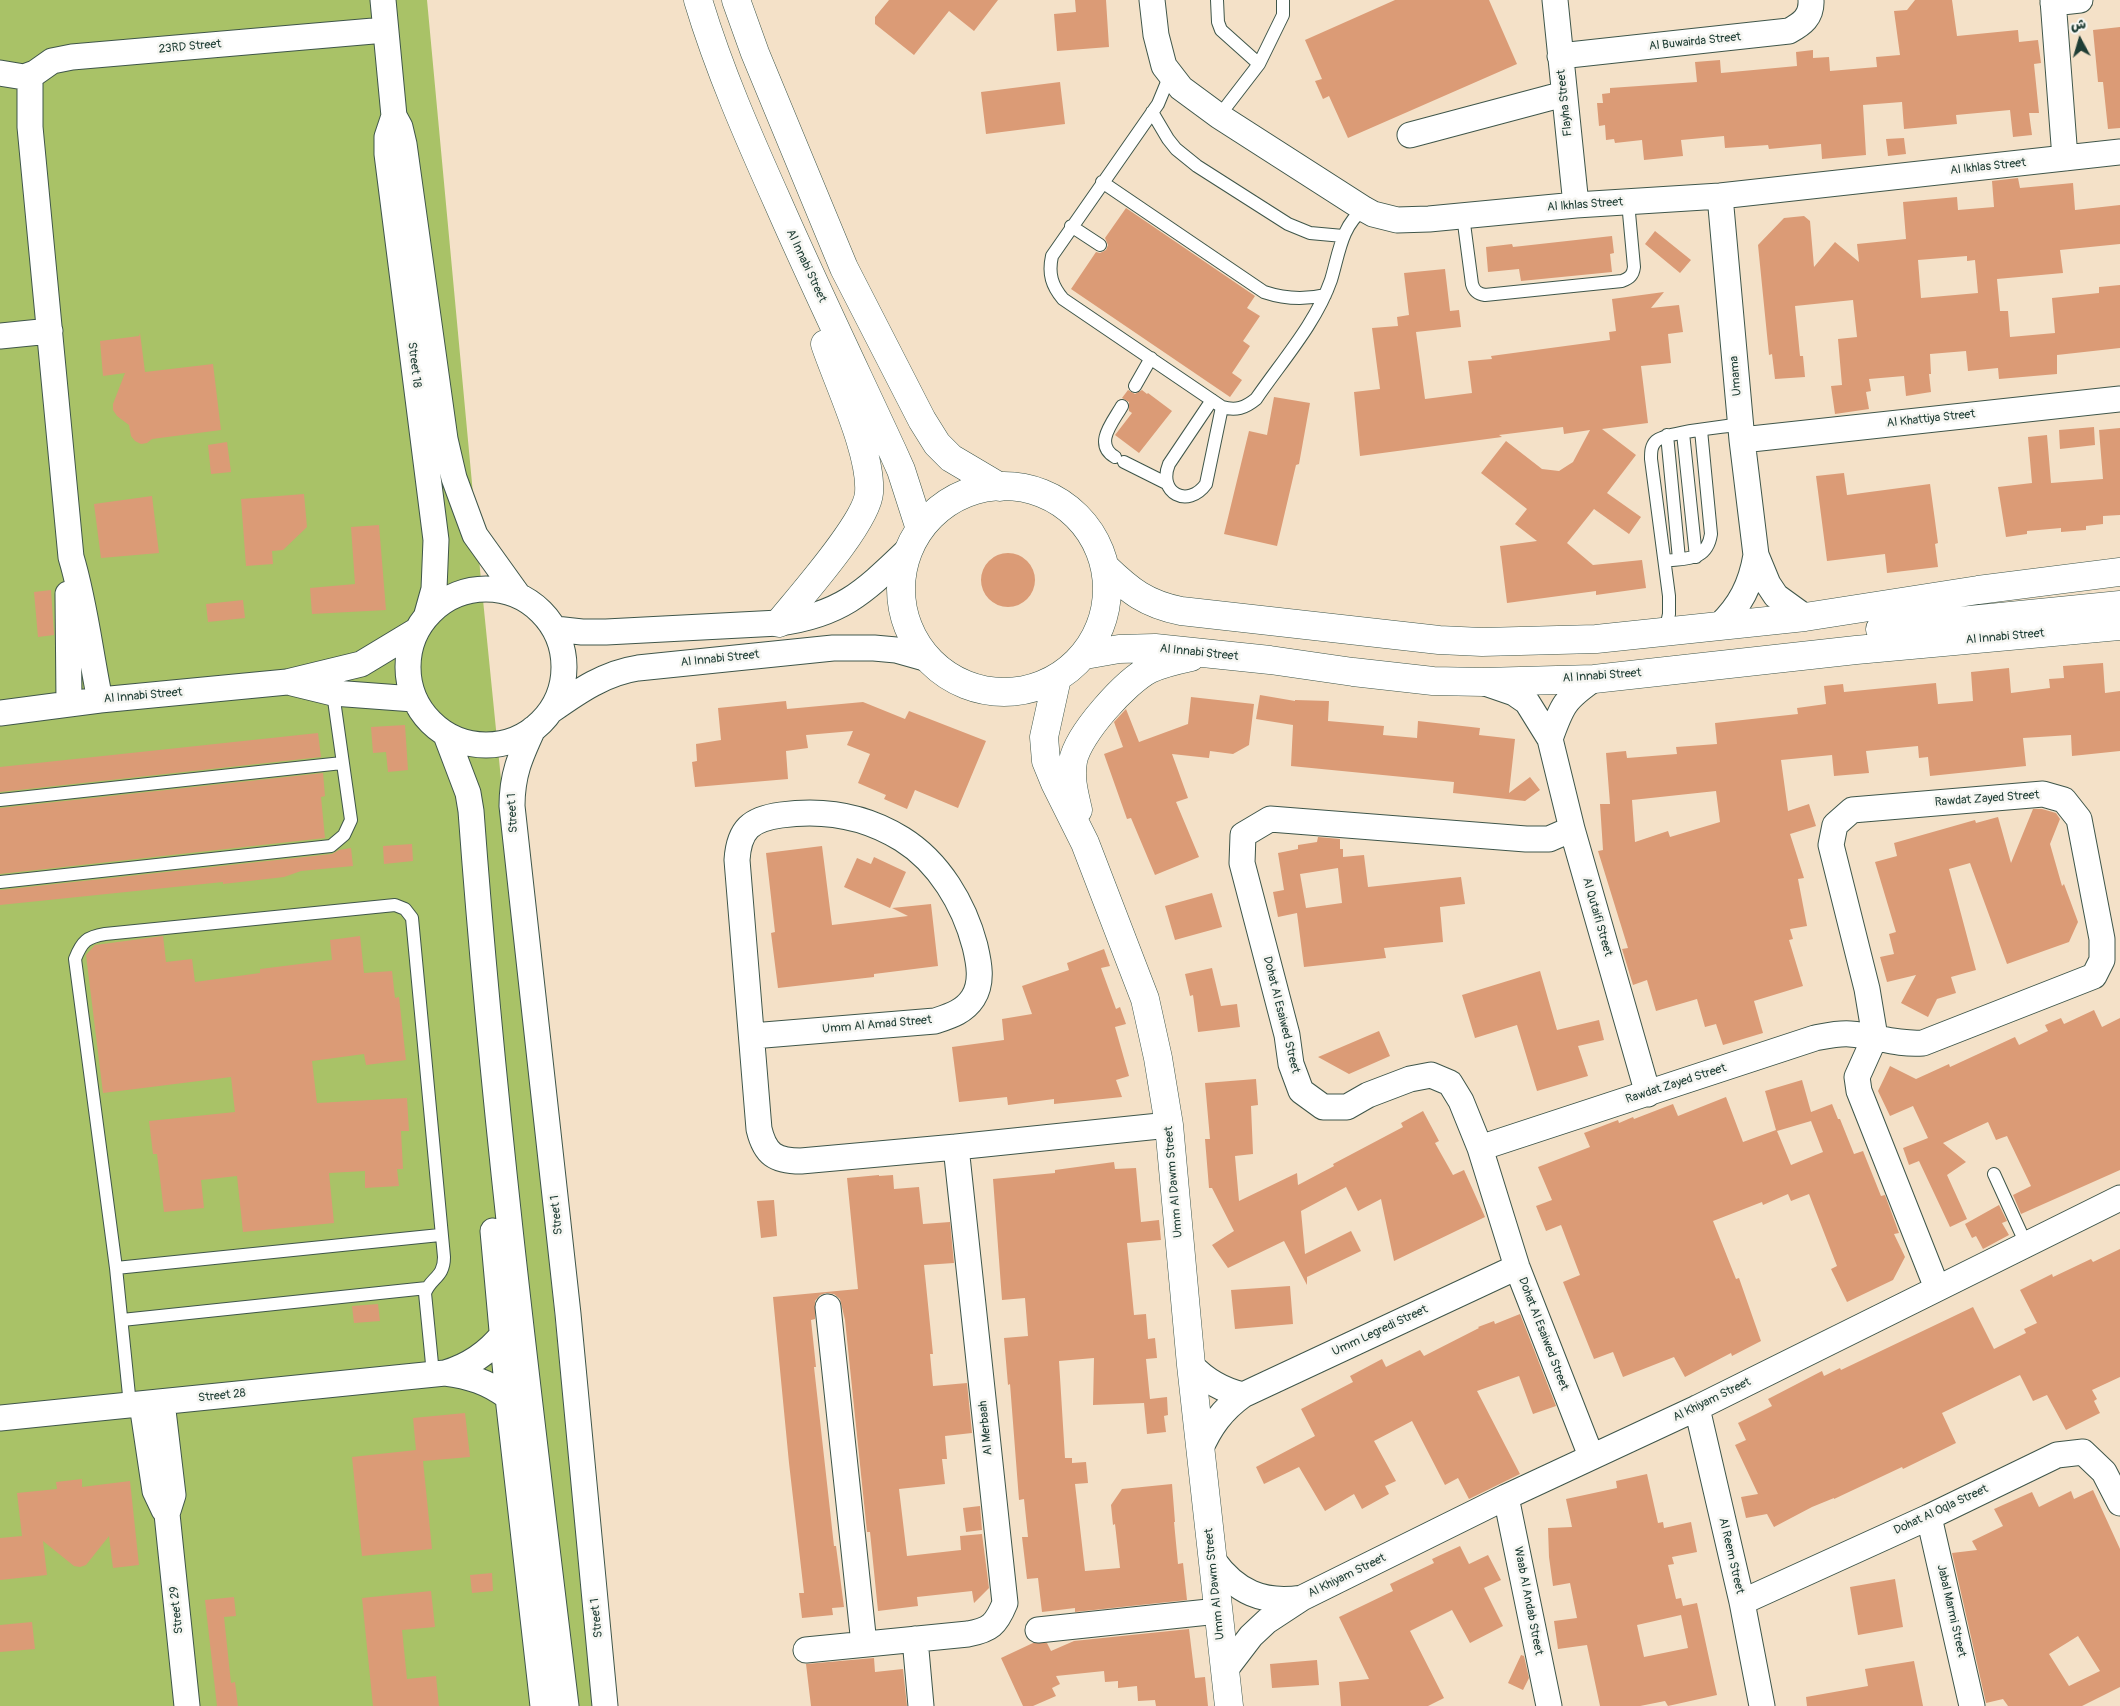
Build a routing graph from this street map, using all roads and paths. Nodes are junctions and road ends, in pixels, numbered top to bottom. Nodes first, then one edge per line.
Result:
1 (383, 0) edge
2 (698, 0) edge
3 (736, 0) edge
4 (1152, 0) edge
5 (1217, 0) edge
6 (1284, 0) edge
7 (1555, 0) edge
8 (1811, 0) edge
9 (2080, 0) edge
10 (2053, 1) edge
11 (385, 30) junction
12 (1560, 56) junction
13 (1259, 64) junction
14 (0, 73) edge
15 (1170, 75) junction
16 (30, 76) junction
17 (1564, 94) junction
18 (1152, 112) junction
19 (394, 116) junction
20 (1219, 116) junction
21 (1410, 135) dead end
22 (2120, 152) edge
23 (2065, 158) junction
24 (1102, 182) junction
25 (1720, 196) junction
26 (1628, 202) junction
27 (1576, 205) junction
28 (1364, 209) junction
29 (1463, 216) junction
30 (1071, 226) junction
31 (1343, 236) junction
32 (1100, 245) dead end
33 (809, 272) junction
34 (1325, 295) junction
35 (50, 331) junction
36 (0, 336) edge
37 (1151, 358) junction
38 (1135, 386) dead end
39 (2120, 398) edge
40 (1217, 404) junction
41 (1122, 406) dead end
42 (1701, 430) junction
43 (1741, 432) junction
44 (1683, 433) junction
45 (1667, 435) junction
46 (1166, 483) junction
47 (1000, 487) junction
48 (914, 539) junction
49 (1756, 555) junction
50 (71, 557) junction
51 (1696, 557) junction
52 (1680, 559) junction
53 (1665, 561) junction
54 (1105, 567) junction
55 (2120, 572) edge
56 (518, 595) junction
57 (2120, 605) edge
58 (1805, 617) junction
59 (421, 623) junction
60 (779, 623) junction
61 (1719, 626) junction
62 (2120, 626) edge
63 (555, 629) junction
64 (2079, 631) junction
65 (1665, 632) junction
66 (2120, 641) edge
67 (1856, 650) junction
68 (1085, 654) junction
69 (1206, 654) junction
70 (928, 659) junction
71 (1057, 678) junction
72 (1594, 679) junction
73 (287, 682) junction
74 (1483, 682) junction
75 (333, 693) junction
76 (414, 699) junction
77 (100, 700) junction
78 (69, 703) junction
79 (552, 710) junction
80 (0, 713) edge
81 (534, 729) junction
82 (446, 734) junction
83 (1550, 738) junction
84 (342, 763) junction
85 (0, 800) edge
86 (1572, 830) junction
87 (1085, 843) junction
88 (0, 882) edge
89 (486, 995) junction
90 (752, 1036) junction
91 (1875, 1037) junction
92 (1648, 1094) junction
93 (1169, 1125) junction
94 (956, 1147) junction
95 (1480, 1148) junction
96 (1994, 1174) dead end
97 (2120, 1198) edge
98 (440, 1235) junction
99 (2026, 1244) junction
100 (1517, 1267) junction
101 (116, 1268) junction
102 (427, 1288) junction
103 (1937, 1288) junction
104 (828, 1307) dead end
105 (122, 1320) junction
106 (503, 1334) junction
107 (1191, 1365) junction
108 (439, 1373) junction
109 (1243, 1395) junction
110 (508, 1397) junction
111 (145, 1404) junction
112 (1697, 1408) junction
113 (0, 1418) edge
114 (1200, 1450) junction
115 (1591, 1456) junction
116 (1506, 1497) junction
117 (2120, 1503) edge
118 (1929, 1517) junction
119 (1213, 1560) junction
120 (1302, 1598) junction
121 (1742, 1602) junction
122 (1218, 1611) junction
123 (1038, 1630) dead end
124 (915, 1639) junction
125 (864, 1644) junction
126 (806, 1650) dead end
127 (602, 1670) junction
128 (1225, 1670) junction
129 (1543, 1703) edge
130 (187, 1706) edge
131 (543, 1706) edge
132 (566, 1706) edge
133 (605, 1706) edge
134 (616, 1706) edge
135 (921, 1706) edge
136 (1229, 1706) edge
137 (1762, 1706) edge
138 (1972, 1706) edge

1 - 11 street, Street 18
2 - 33 street, Al Innabi Street
3 - 47 street
4 - 15 street, Al Ikhlas Street
5 - 13 lane
6 - 13 lane
7 - 12 street, Flayha Street
8 - 12 street, Al Buwairda Street
9 - 10 street
10 - 23 street
11 - 16 street, 23RD Street
11 - 19 street, Street 18
12 - 17 street, Flayha Street
13 - 20 lane
14 - 16 street
15 - 18 lane
15 - 20 street, Al Ikhlas Street
16 - 35 street
17 - 21 street
17 - 27 street, Flayha Street
18 - 24 lane
18 - 31 lane
19 - 56 street, Street 18
19 - 59 street, Street 18
20 - 28 street, Al Ikhlas Street
22 - 23 street, Al Ikhlas Street
23 - 25 street, Al Ikhlas Street
24 - 30 lane
24 - 34 lane
25 - 26 street, Al Ikhlas Street
25 - 43 street, Umama
26 - 27 street, Al Ikhlas Street
26 - 29 lane
27 - 29 street, Al Ikhlas Street
28 - 29 street, Al Ikhlas Street
28 - 31 lane
30 - 32 lane
30 - 37 lane
31 - 34 lane
33 - 48 street, Al Innabi Street
33 - 60 street
34 - 40 lane
35 - 36 street
35 - 50 street
37 - 38 lane
37 - 40 lane
39 - 43 street, Al Khattiya Street
40 - 46 lane
40 - 46 lane
41 - 46 lane
42 - 43 lane
42 - 44 lane
42 - 51 lane
43 - 49 street, Umama
44 - 45 lane
44 - 51 lane
45 - 52 lane
45 - 53 lane
47 - 48 street
47 - 54 street
48 - 60 street
48 - 70 street
49 - 58 street, Umama
49 - 61 street, Umama
50 - 77 street
50 - 78 street
51 - 52 lane
52 - 53 lane
53 - 65 lane
54 - 65 street
54 - 68 street
55 - 58 street
56 - 59 street
56 - 63 street
57 - 67 street
58 - 61 street
59 - 73 street, Al Innabi Street
59 - 76 street
60 - 63 street
61 - 65 street
62 - 64 street, Al Innabi Street
63 - 79 street
64 - 66 street
64 - 67 street, Al Innabi Street
67 - 72 street, Al Innabi Street
68 - 69 street, Al Innabi Street
68 - 71 street
69 - 74 street, Al Innabi Street
69 - 87 street
70 - 71 street
70 - 79 street, Al Innabi Street
71 - 87 street, Umm Al Dawm Street
72 - 74 street, Al Innabi Street
72 - 83 street
73 - 75 street, Al Innabi Street
73 - 77 street, Al Innabi Street
74 - 83 street, Al Qutaifi Street
75 - 76 street, Al Innabi Street
75 - 84 lane
76 - 82 street
77 - 78 street, Al Innabi Street
78 - 80 street, Al Innabi Street
79 - 81 street
81 - 82 street
81 - 127 street, Street 1
82 - 89 street
83 - 86 street, Al Qutaifi Street
84 - 85 lane
84 - 88 lane
86 - 92 street, Al Qutaifi Street
86 - 95 street, Dohat Al Esaiwed Street
87 - 93 street, Umm Al Dawm Street
89 - 106 street
89 - 132 street
90 - 90 street, Umm Al Amad Street
90 - 94 street, Umm Al Amad Street
91 - 91 street, Rawdat Zayed Street
91 - 92 street, Rawdat Zayed Street
91 - 103 street
92 - 95 street, Rawdat Zayed Street
93 - 94 street, Umm Al Amad Street
93 - 107 street, Umm Al Dawm Street
94 - 124 street, Al Merbaah
95 - 100 street, Dohat Al Esaiwed Street
96 - 99 lane
97 - 99 street, Al Khiyam Street
98 - 101 lane
98 - 101 lane
98 - 102 lane
99 - 103 street, Al Khiyam Street
100 - 109 street, Umm Legredi Street
100 - 115 street, Dohat Al Esaiwed Street
101 - 105 lane
102 - 105 lane
102 - 108 lane
103 - 112 street, Al Khiyam Street
104 - 125 street
105 - 111 lane
106 - 108 street, Street 28
106 - 110 street
107 - 109 street
107 - 114 street, Umm Al Dawm Street
108 - 110 street, Street 28
108 - 111 street, Street 28
109 - 114 street, Umm Legredi Street
110 - 131 street
111 - 113 street, Street 28
111 - 130 street, Street 29
112 - 115 street, Al Khiyam Street
112 - 121 street, Al Reem Street
114 - 119 street, Umm Al Dawm Street
115 - 116 street, Al Khiyam Street
116 - 120 street, Al Khiyam Street
116 - 129 street, Waab Al Andab Street
117 - 118 street, Dohat Al Oqla Street
118 - 121 street, Dohat Al Oqla Street
118 - 138 street, Jabal Marmi Street
119 - 120 street, Al Khiyam Street
119 - 122 street, Umm Al Dawm Street
120 - 128 street, Al Khiyam Street
121 - 137 street, Al Reem Street
122 - 123 street
122 - 128 street, Umm Al Dawm Street
124 - 125 street, Al Merbaah
124 - 135 street
125 - 126 street, Al Merbaah
127 - 133 street, Street 1
127 - 134 street
128 - 136 street, Umm Al Dawm Street

